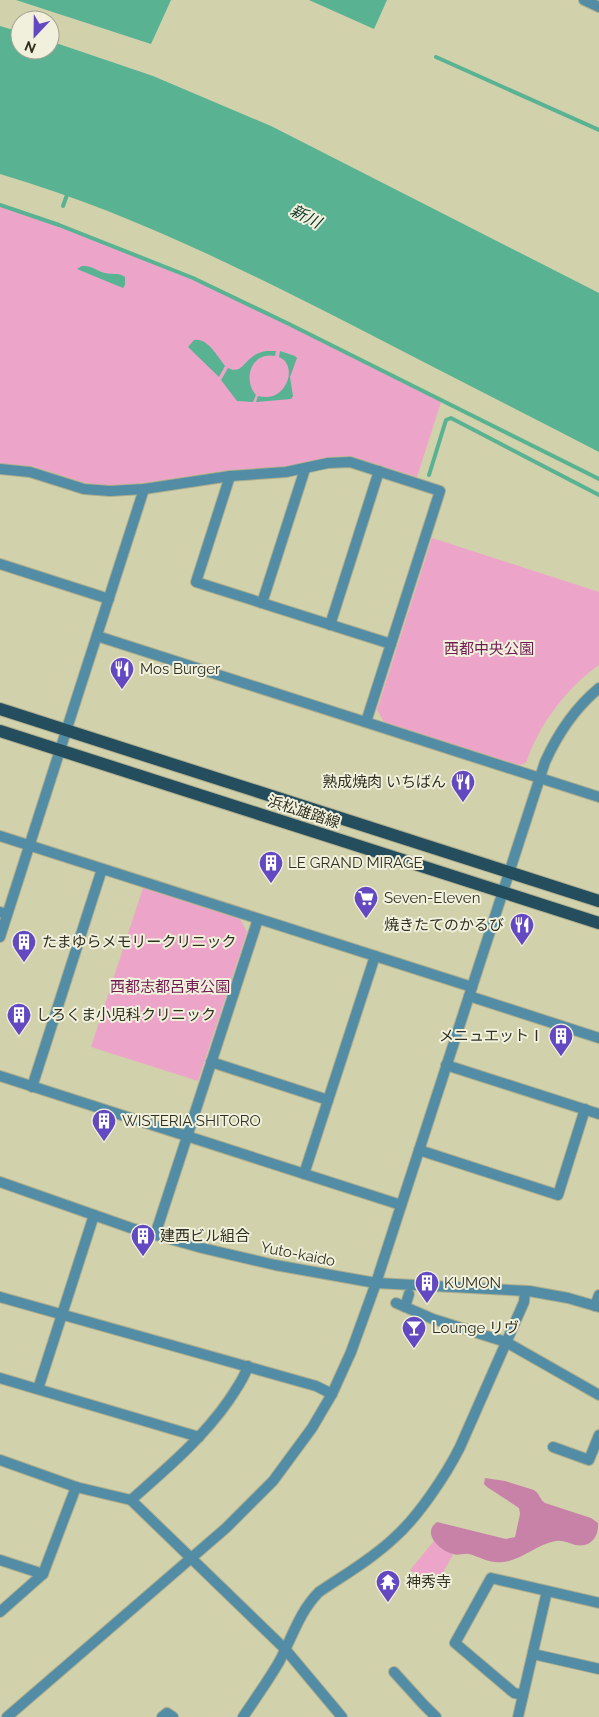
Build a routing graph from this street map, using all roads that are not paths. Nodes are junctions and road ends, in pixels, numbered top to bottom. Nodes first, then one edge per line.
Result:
1 (584, 0) edge
2 (599, 7) edge
3 (0, 469) edge
4 (305, 469) junction
5 (379, 471) junction
6 (230, 476) junction
7 (144, 489) junction
8 (0, 564) edge
9 (108, 599) junction
10 (262, 603) junction
11 (330, 624) junction
12 (97, 636) junction
13 (391, 644) junction
14 (599, 688) edge
15 (0, 709) edge
16 (366, 722) junction
17 (66, 730) junction
18 (0, 731) edge
19 (60, 750) junction
20 (539, 778) junction
21 (599, 797) edge
22 (0, 836) edge
23 (29, 846) junction
24 (102, 869) junction
25 (509, 872) junction
26 (502, 892) junction
27 (599, 901) edge
28 (4, 913) edge
29 (258, 918) junction
30 (599, 923) edge
31 (0, 937) edge
32 (375, 956) junction
33 (470, 991) junction
34 (599, 1038) edge
35 (211, 1062) junction
36 (446, 1065) junction
37 (0, 1076) edge
38 (32, 1086) junction
39 (328, 1100) junction
40 (585, 1109) junction
41 (599, 1114) edge
42 (187, 1136) junction
43 (419, 1150) junction
44 (304, 1174) junction
45 (0, 1182) edge
46 (401, 1205) junction
47 (94, 1215) junction
48 (154, 1235) junction
49 (376, 1283) junction
50 (525, 1291) junction
51 (409, 1294) dead end
52 (599, 1295) edge
53 (0, 1297) edge
54 (597, 1307) edge
55 (62, 1314) junction
56 (506, 1342) junction
57 (248, 1366) junction
58 (0, 1378) edge
59 (38, 1389) junction
60 (332, 1394) junction
61 (599, 1395) edge
62 (599, 1435) edge
63 (199, 1437) junction
64 (554, 1447) dead end
65 (0, 1460) edge
66 (76, 1487) junction
67 (131, 1500) junction
68 (192, 1558) junction
69 (0, 1560) edge
70 (43, 1574) junction
71 (547, 1591) junction
72 (599, 1603) edge
73 (0, 1612) edge
74 (285, 1649) junction
75 (532, 1654) junction
76 (599, 1669) edge
77 (394, 1672) dead end
78 (523, 1695) junction
79 (7, 1717) edge
80 (162, 1717) edge
81 (173, 1717) edge
82 (243, 1717) edge
83 (342, 1717) edge
84 (436, 1717) edge
85 (518, 1717) edge

1 - 2 street
3 - 7 street
4 - 5 street
4 - 6 street
4 - 10 street
5 - 11 street
5 - 13 street
6 - 7 street
6 - 10 street
7 - 9 street
8 - 9 street
9 - 12 street
10 - 11 street
11 - 13 street
12 - 16 street
12 - 17 street
13 - 16 street
14 - 20 street
15 - 17 main road, 浜松雄踏線
16 - 20 street
17 - 19 street
17 - 25 main road, 浜松雄踏線
18 - 19 main road, 浜松雄踏線
19 - 23 street
19 - 26 main road, 浜松雄踏線
20 - 21 street
20 - 25 street
22 - 23 street
23 - 24 street
23 - 28 street
24 - 29 street
24 - 38 street
25 - 26 street
25 - 27 main road, 浜松雄踏線
26 - 30 main road, 浜松雄踏線
26 - 33 street
28 - 31 street
29 - 32 street
29 - 35 street
32 - 33 street
32 - 39 street
33 - 34 street
33 - 36 street
35 - 39 street
35 - 42 street
36 - 40 street
36 - 43 street
37 - 38 street
38 - 42 street
39 - 44 street
40 - 41 street
40 - 43 street
42 - 44 street
42 - 48 street
43 - 46 street
44 - 46 street
45 - 47 street, Yuto-kaido
46 - 49 street
47 - 48 street, Yuto-kaido
47 - 55 street
48 - 49 street, Yuto-kaido
49 - 50 street, Yuto-kaido
49 - 60 street
50 - 54 street, Yuto-kaido
50 - 56 street
51 - 56 street
52 - 54 street
53 - 55 street
55 - 57 street
55 - 59 street
56 - 61 street
56 - 74 street
57 - 60 street
57 - 63 street
58 - 59 street
59 - 63 street
60 - 68 street
62 - 64 street
63 - 67 street
65 - 66 street
66 - 67 street
66 - 70 street
67 - 68 street
68 - 74 street
68 - 79 street
69 - 70 street
70 - 73 street
71 - 72 street
71 - 75 street
71 - 78 street
74 - 82 street
74 - 83 street
75 - 76 street
75 - 78 street
77 - 84 street
78 - 85 street
80 - 81 street

